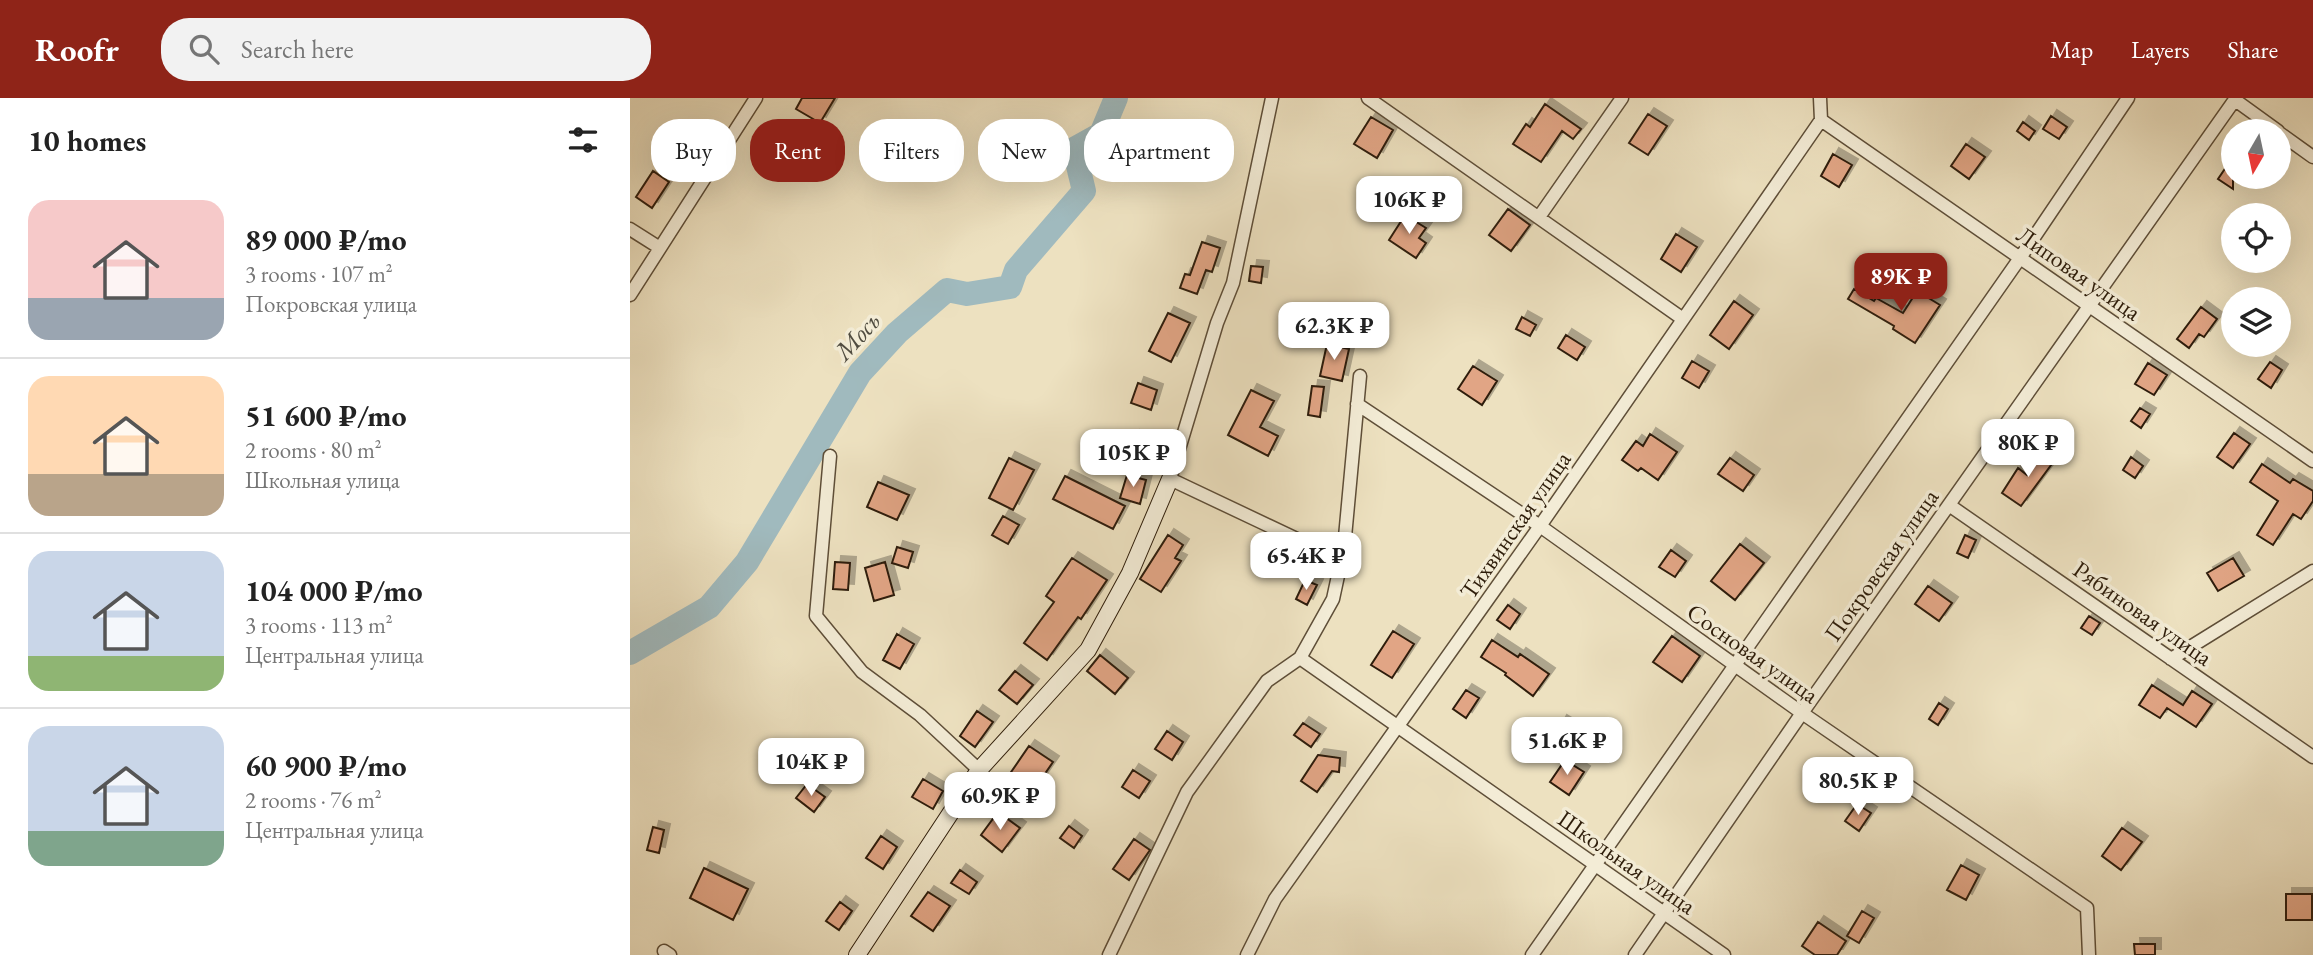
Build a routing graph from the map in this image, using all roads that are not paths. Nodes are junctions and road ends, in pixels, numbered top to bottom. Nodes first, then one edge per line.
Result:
1 (756, 98) edge
2 (1272, 98) edge
3 (1368, 98) edge
4 (1622, 98) edge
5 (1820, 98) edge
6 (2128, 98) edge
7 (2235, 99) edge
8 (2261, 119) edge
9 (1821, 120) junction
10 (2291, 141) edge
11 (2313, 157) edge
12 (1539, 217) junction
13 (630, 229) edge
14 (660, 248) junction
15 (2020, 258) junction
16 (630, 295) edge
17 (2089, 306) junction
18 (1683, 319) junction
19 (1360, 376) dead end
20 (1357, 404) junction
21 (830, 456) dead end
22 (2313, 461) edge
23 (1170, 479) junction
24 (1949, 505) junction
25 (1540, 526) junction
26 (1322, 551) junction
27 (2313, 571) edge
28 (1300, 658) junction
29 (2171, 659) junction
30 (1734, 666) junction
31 (1802, 713) junction
32 (1399, 728) junction
33 (2313, 757) edge
34 (979, 770) junction
35 (1595, 865) junction
36 (1664, 913) junction
37 (857, 955) edge
38 (1109, 955) edge
39 (1247, 955) edge
40 (1532, 955) edge
41 (1635, 955) edge
42 (1724, 955) edge
43 (2089, 955) edge

1 - 14 street
2 - 23 street
3 - 12 street
4 - 12 street
5 - 9 street
6 - 15 street
7 - 8 street
7 - 17 street, Покровская улица
9 - 15 street, Липовая улица
9 - 18 street, Тихвинская улица
10 - 11 street
12 - 18 street
13 - 14 street
14 - 16 street
15 - 17 street, Липовая улица
15 - 30 street
17 - 22 street, Липовая улица
17 - 24 street, Покровская улица
18 - 25 street, Тихвинская улица
19 - 20 street
20 - 25 street, Сосновая улица
20 - 26 street
21 - 34 street
23 - 26 street
23 - 34 street
24 - 29 street, Рябиновая улица
24 - 31 street, Покровская улица
25 - 30 street, Сосновая улица
25 - 32 street, Тихвинская улица
26 - 28 street
27 - 29 street
28 - 32 street, Школьная улица
28 - 38 street
29 - 33 street, Рябиновая улица
30 - 31 street, Сосновая улица
30 - 35 street
31 - 36 street, Покровская улица
31 - 43 street, Сосновая улица
32 - 35 street, Школьная улица
32 - 39 street, Тихвинская улица
34 - 37 street
35 - 36 street, Школьная улица
35 - 40 street
36 - 41 street, Покровская улица
36 - 42 street, Школьная улица

